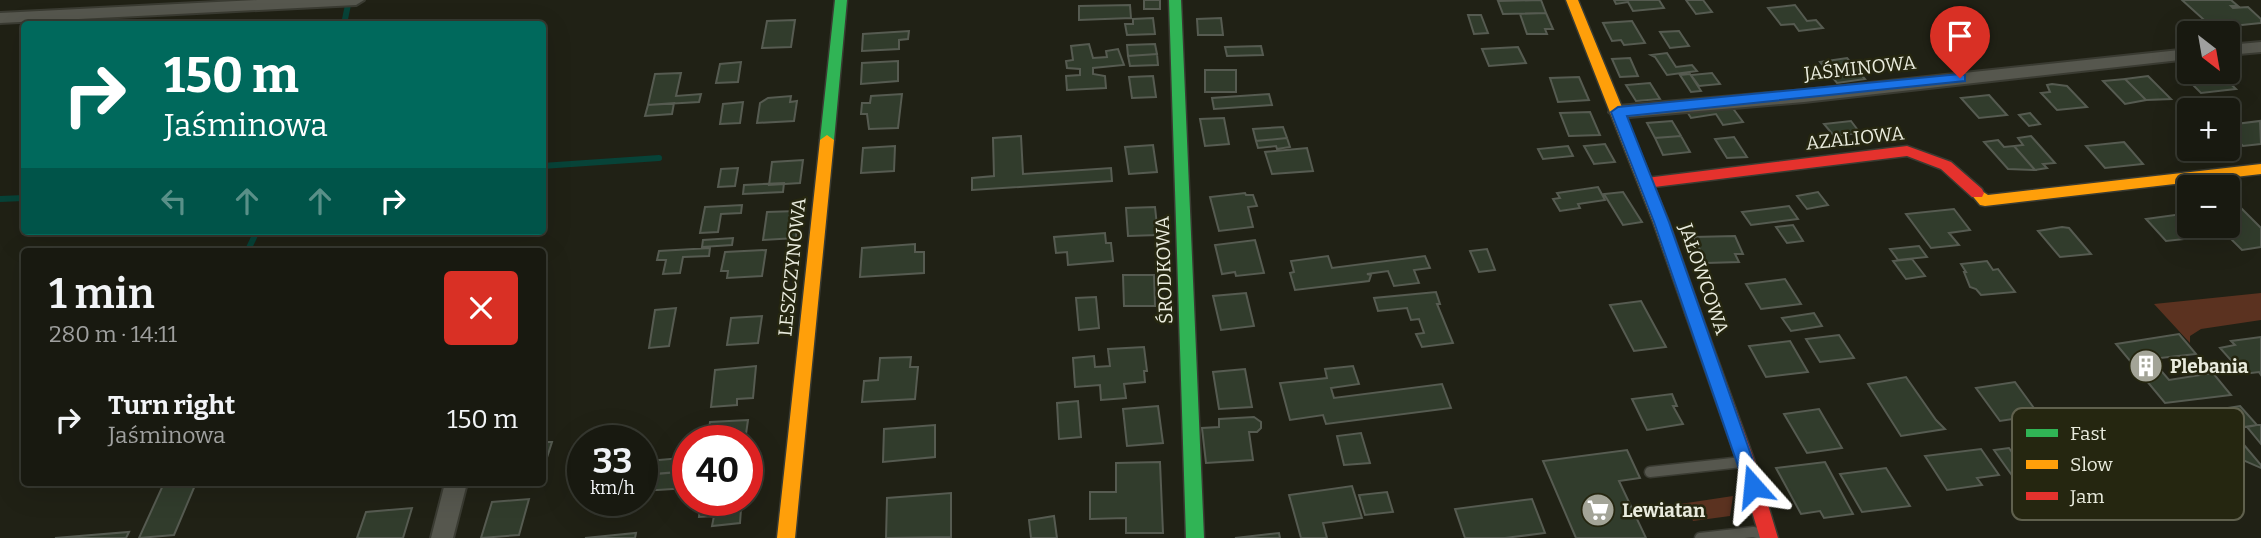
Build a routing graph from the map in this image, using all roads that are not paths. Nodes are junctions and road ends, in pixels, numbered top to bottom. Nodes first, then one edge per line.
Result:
1 (356, 0) edge
2 (841, 0) edge
3 (1175, 0) edge
4 (1572, 0) edge
5 (0, 18) edge
6 (2261, 47) edge
7 (2240, 49) edge
8 (2177, 55) edge
9 (1618, 112) junction
10 (2261, 169) edge
11 (1646, 183) junction
12 (1746, 462) junction
13 (1650, 472) dead end
14 (455, 486) edge
15 (1768, 537) edge
16 (442, 538) edge
17 (786, 538) edge
18 (1195, 538) edge
19 (1700, 538) edge

1 - 5 street
2 - 17 street, LESZCZYNOWA
3 - 18 street, ŚRODKOWA
4 - 9 street, JAŁOWCOWA
6 - 7 street
8 - 9 street, JAŚMINOWA
9 - 11 street, JAŁOWCOWA
10 - 11 street, AZALIOWA
11 - 12 street, JAŁOWCOWA
12 - 13 lane
12 - 15 street, JAŁOWCOWA
14 - 16 street
15 - 19 lane

